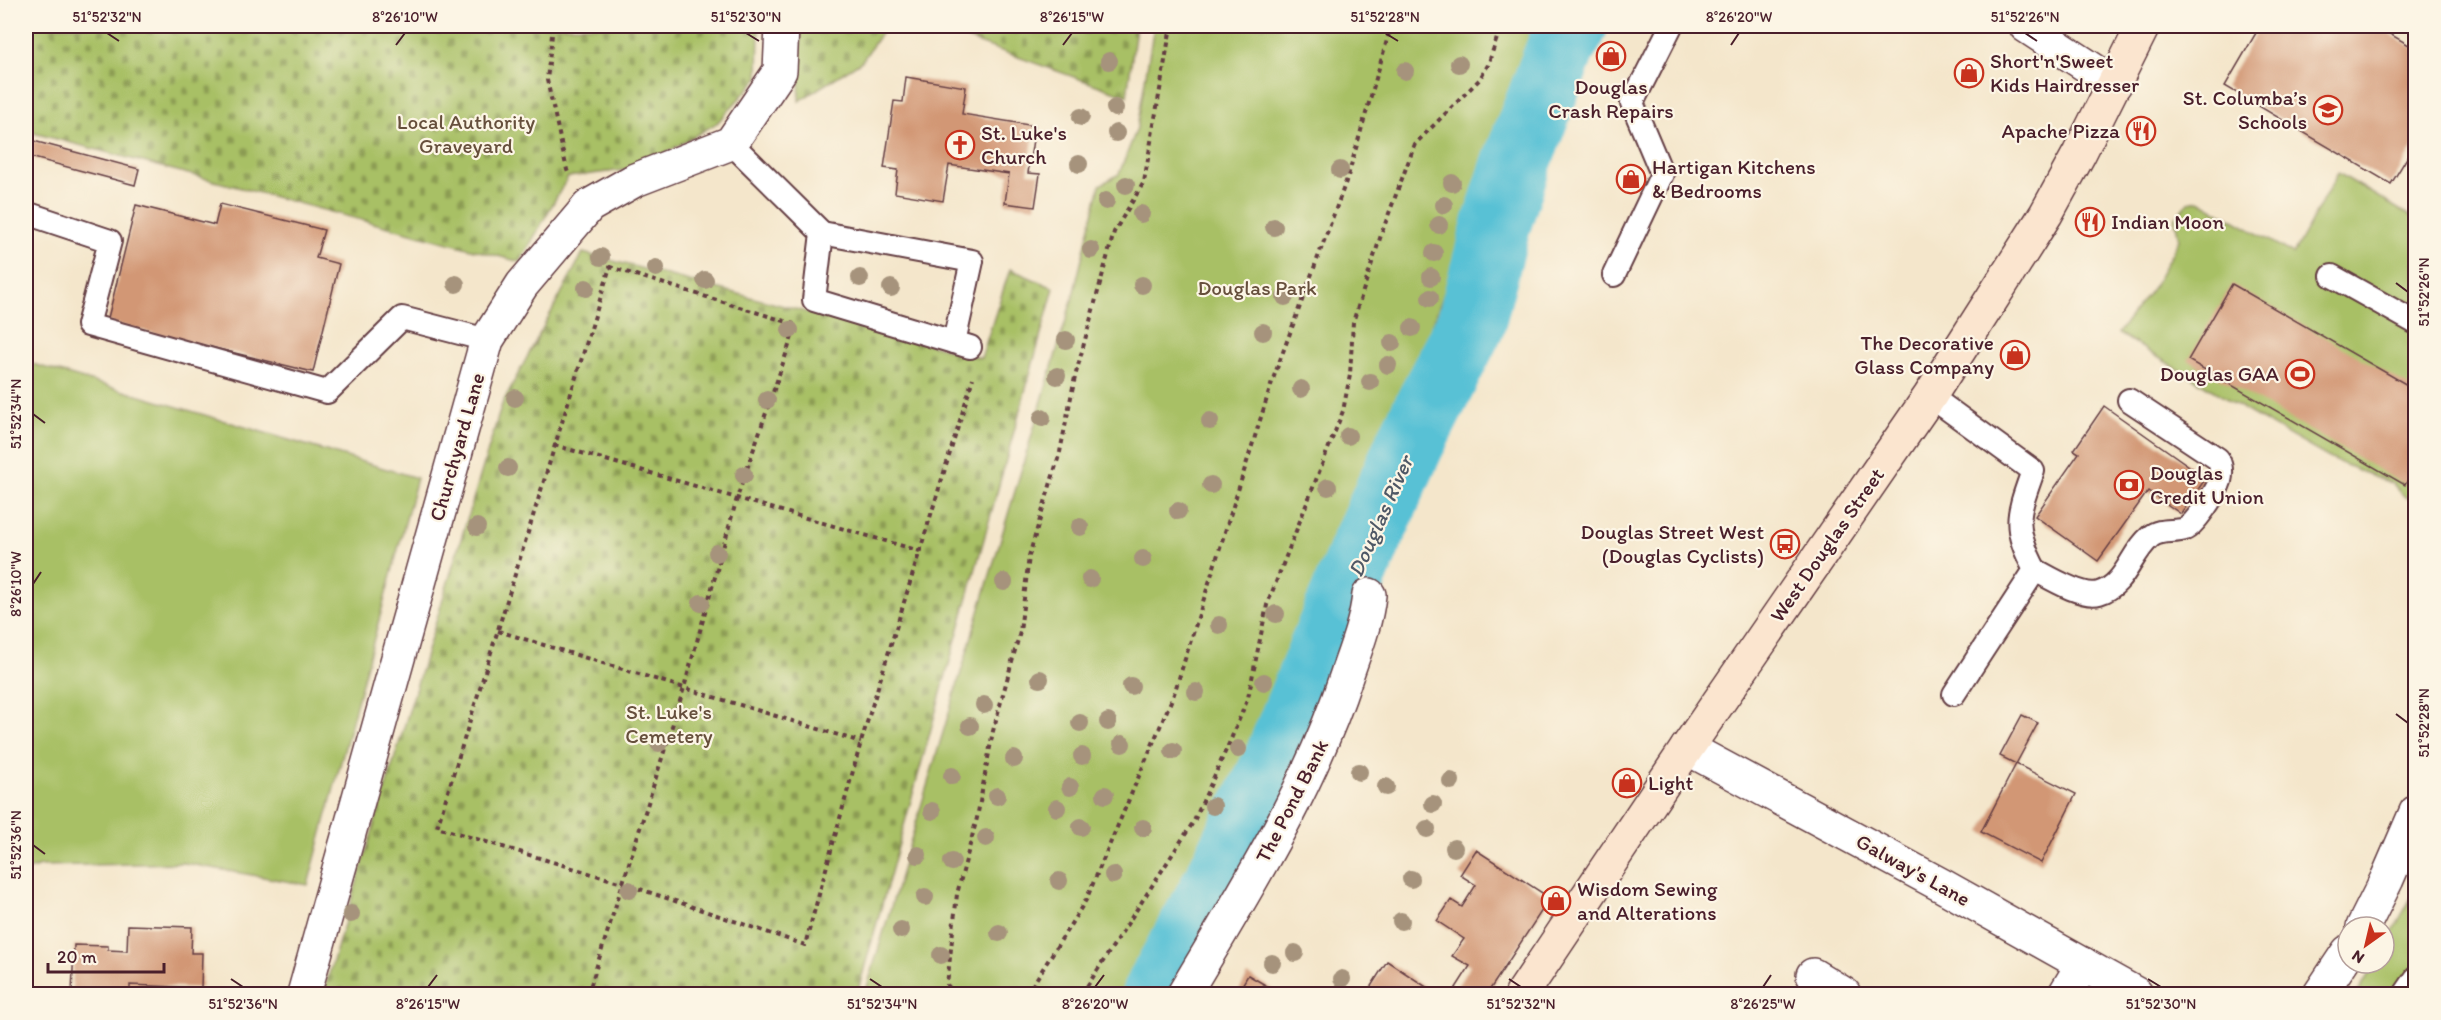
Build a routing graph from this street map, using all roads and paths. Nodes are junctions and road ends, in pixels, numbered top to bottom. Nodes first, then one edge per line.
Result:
1 (553, 26) edge
2 (782, 26) edge
3 (1171, 26) edge
4 (1391, 26) edge
5 (1501, 26) edge
6 (1671, 26) edge
7 (2026, 26) edge
8 (2143, 26) edge
9 (2115, 84) junction
10 (731, 143) junction
11 (589, 206) junction
12 (26, 213) edge
13 (822, 233) junction
14 (1614, 275) dead end
15 (2332, 276) dead end
16 (2415, 323) edge
17 (796, 325) junction
18 (807, 328) dead end
19 (488, 340) junction
20 (962, 377) dead end
21 (1930, 396) junction
22 (2129, 400) dead end
23 (554, 445) junction
24 (737, 498) junction
25 (920, 551) junction
26 (2035, 570) junction
27 (1369, 595) dead end
28 (498, 631) junction
29 (684, 688) junction
30 (1954, 694) dead end
31 (861, 742) junction
32 (1687, 748) junction
33 (2415, 812) edge
34 (622, 883) junction
35 (2369, 915) edge
36 (2083, 964) junction
37 (2336, 970) edge
38 (1813, 975) dead end
39 (2415, 978) edge
40 (304, 994) edge
41 (588, 994) edge
42 (956, 994) edge
43 (1027, 994) edge
44 (1082, 994) edge
45 (1184, 994) edge
46 (1522, 994) edge
47 (1844, 994) edge
48 (2066, 994) edge
49 (2136, 994) edge
50 (2320, 994) edge
51 (2405, 994) edge

1 - 11 path
2 - 10 street
3 - 42 path
4 - 43 path
5 - 44 path
6 - 14 lane
7 - 9 street
8 - 9 main road, West Douglas Street
9 - 21 main road, West Douglas Street
10 - 11 street, Churchyard Lane
10 - 13 lane
11 - 19 street, Churchyard Lane
12 - 19 lane
13 - 13 lane
15 - 16 lane
17 - 18 path
17 - 23 path
17 - 24 path
19 - 40 street, Churchyard Lane
20 - 25 path
21 - 26 lane
21 - 32 main road, West Douglas Street
22 - 26 lane
23 - 24 path
23 - 28 path
24 - 25 path
24 - 29 path
25 - 31 path
26 - 30 lane
27 - 45 street, The Pond Bank
28 - 29 path
28 - 34 path
29 - 31 path
29 - 34 path
31 - 34 path
32 - 36 street, Galway's Lane
32 - 46 main road, West Douglas Street
33 - 35 street
34 - 41 path
36 - 48 street
36 - 49 street, Galway's Lane
37 - 50 street
38 - 47 street
39 - 51 lane

